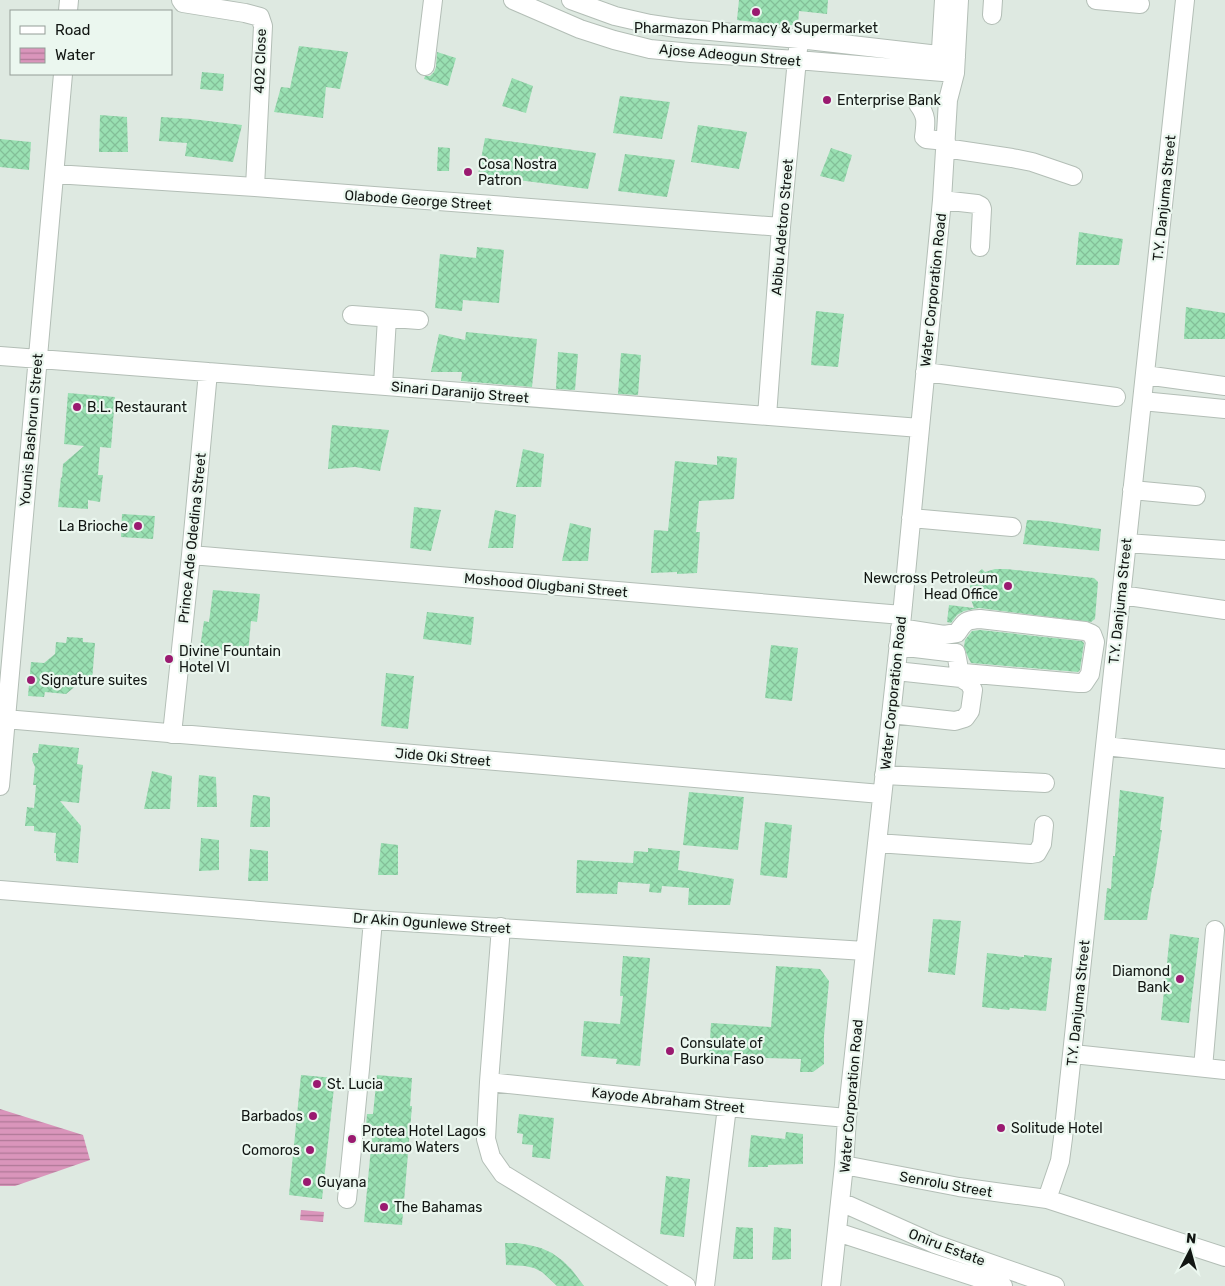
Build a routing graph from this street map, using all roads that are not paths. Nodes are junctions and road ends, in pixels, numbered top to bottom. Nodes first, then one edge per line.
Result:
1 (181, 0) edge
2 (433, 0) edge
3 (513, 0) edge
4 (571, 0) edge
5 (944, 0) edge
6 (959, 0) edge
7 (1096, 0) edge
8 (1185, 0) edge
9 (1140, 4) dead end
10 (799, 39) junction
11 (797, 60) junction
12 (948, 64) junction
13 (425, 66) dead end
14 (63, 75) edge
15 (918, 104) dead end
16 (946, 145) junction
17 (54, 174) junction
18 (1073, 176) dead end
19 (254, 187) junction
20 (942, 200) junction
21 (780, 227) junction
22 (980, 247) dead end
23 (352, 315) dead end
24 (387, 318) junction
25 (419, 320) dead end
26 (0, 356) edge
27 (38, 359) junction
28 (208, 372) junction
29 (925, 372) junction
30 (1145, 375) junction
31 (383, 386) junction
32 (1225, 386) edge
33 (1116, 397) dead end
34 (1142, 400) junction
35 (1225, 409) edge
36 (767, 416) junction
37 (920, 428) junction
38 (1132, 490) junction
39 (1196, 496) dead end
40 (911, 518) junction
41 (1012, 528) dead end
42 (1127, 543) junction
43 (1225, 550) edge
44 (191, 555) junction
45 (1121, 595) junction
46 (1225, 610) edge
47 (901, 621) junction
48 (957, 633) junction
49 (898, 646) junction
50 (956, 653) junction
51 (896, 671) junction
52 (969, 683) junction
53 (1038, 690) dead end
54 (891, 714) junction
55 (5, 719) junction
56 (172, 734) junction
57 (1104, 746) junction
58 (1225, 759) edge
59 (884, 776) junction
60 (1045, 783) dead end
61 (0, 786) edge
62 (881, 794) junction
63 (1044, 825) dead end
64 (877, 843) junction
65 (0, 890) edge
66 (373, 920) junction
67 (502, 927) junction
68 (1215, 930) dead end
69 (865, 951) junction
70 (1073, 1054) junction
71 (1203, 1068) junction
72 (1225, 1070) edge
73 (489, 1082) junction
74 (727, 1107) junction
75 (847, 1118) junction
76 (844, 1165) junction
77 (347, 1199) dead end
78 (1047, 1199) junction
79 (841, 1202) junction
80 (837, 1232) junction
81 (1225, 1257) edge
82 (686, 1286) edge
83 (705, 1286) edge
84 (832, 1286) edge
85 (1003, 1286) edge
86 (1055, 1286) edge

1 - 19 street, 402 Close
2 - 13 street
3 - 11 street, Ajose Adeogun Street
4 - 10 street, Ajose Adeogun Street
5 - 12 street
6 - 12 street
7 - 9 street
8 - 30 street, T.Y. Danjuma Street
10 - 11 street, Abibu Adetoro Street
10 - 12 street, Ajose Adeogun Street
11 - 12 street, Ajose Adeogun Street
11 - 21 street, Abibu Adetoro Street
12 - 16 street, Water Corporation Road
14 - 17 street, Younis Bashorun Street
15 - 16 street
16 - 18 street
16 - 20 street, Water Corporation Road
17 - 19 street, Olabode George Street
17 - 27 street, Younis Bashorun Street
19 - 21 street, Olabode George Street
20 - 22 street
20 - 29 street, Water Corporation Road
21 - 36 street, Abibu Adetoro Street
23 - 24 street
24 - 25 street
24 - 31 street
26 - 27 street, Sinari Daranijo Street
27 - 28 street, Sinari Daranijo Street
27 - 55 street, Younis Bashorun Street
28 - 31 street, Sinari Daranijo Street
28 - 44 street, Prince Ade Odedina Street
29 - 33 street
29 - 37 street, Water Corporation Road
30 - 32 street
30 - 34 street, T.Y. Danjuma Street
31 - 36 street, Sinari Daranijo Street
34 - 35 street
34 - 38 street, T.Y. Danjuma Street
36 - 37 street, Sinari Daranijo Street
37 - 40 street, Water Corporation Road
38 - 39 street
38 - 42 street, T.Y. Danjuma Street
40 - 41 street
40 - 47 street, Water Corporation Road
42 - 43 street
42 - 45 street, T.Y. Danjuma Street
44 - 47 street, Moshood Olugbani Street
44 - 56 street, Prince Ade Odedina Street
45 - 46 street
45 - 57 street, T.Y. Danjuma Street
47 - 48 street, Moshood Olugbani Street
47 - 49 street, Water Corporation Road
48 - 50 street
48 - 50 street
49 - 50 street
49 - 51 street, Water Corporation Road
51 - 52 street
51 - 54 street, Water Corporation Road
52 - 53 street
52 - 54 street
54 - 59 street, Water Corporation Road
55 - 56 street, Jide Oki Street
55 - 61 street, Younis Bashorun Street
56 - 62 street, Jide Oki Street
57 - 58 street
57 - 70 street, T.Y. Danjuma Street
59 - 60 street
59 - 62 street, Water Corporation Road
62 - 64 street, Water Corporation Road
63 - 64 street
64 - 69 street, Water Corporation Road
65 - 66 street, Dr Akin Ogunlewe Street
66 - 67 street, Dr Akin Ogunlewe Street
66 - 77 street
67 - 69 street, Dr Akin Ogunlewe Street
67 - 73 street
68 - 71 street
69 - 75 street, Water Corporation Road
70 - 71 street
70 - 78 street, T.Y. Danjuma Street
71 - 72 street
73 - 74 street, Kayode Abraham Street
73 - 82 street
74 - 75 street, Kayode Abraham Street
74 - 83 street
75 - 76 street, Water Corporation Road
76 - 78 street, Senrolu Street
76 - 79 street, Water Corporation Road
78 - 81 street, Senrolu Street
79 - 80 street, Water Corporation Road
79 - 86 street, Oniru Estate
80 - 84 street, Water Corporation Road
80 - 85 street, Oniru Estate

